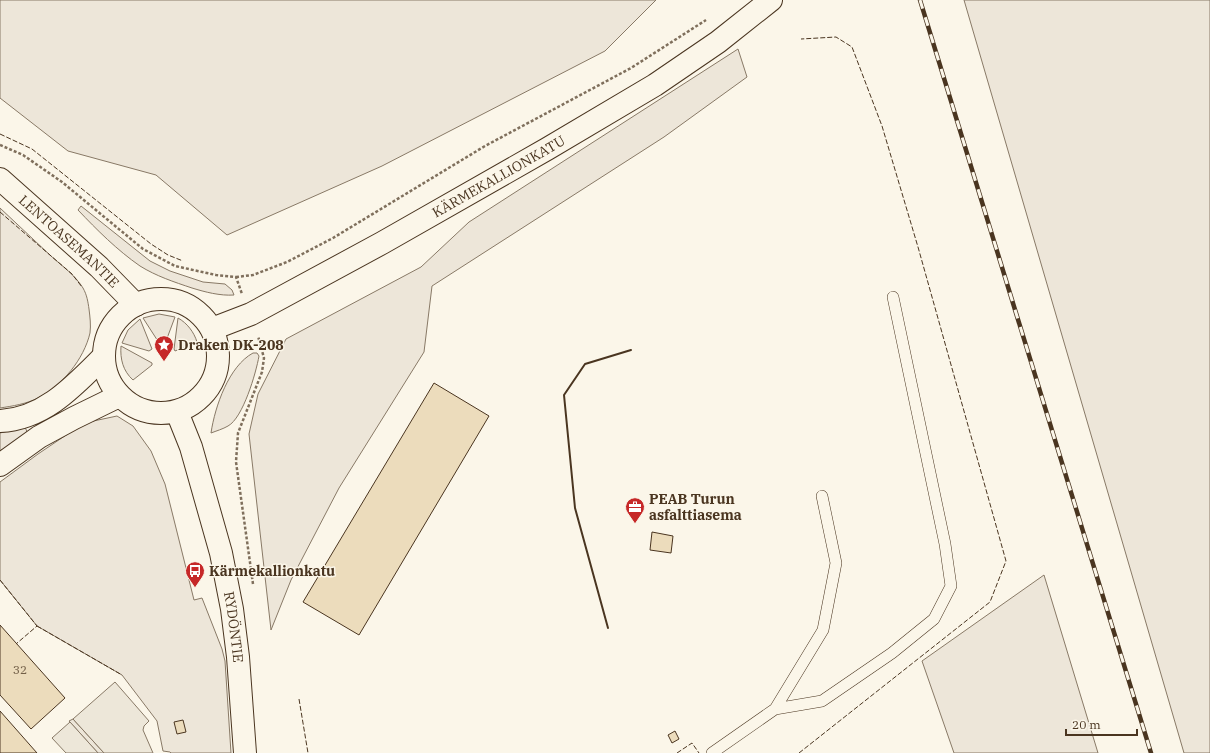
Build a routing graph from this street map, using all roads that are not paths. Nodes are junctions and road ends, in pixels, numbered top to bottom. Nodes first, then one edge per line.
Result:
1 (770, 0) edge
2 (0, 179) edge
3 (893, 297) dead end
4 (136, 305) junction
5 (212, 329) junction
6 (103, 357) junction
7 (120, 396) junction
8 (177, 412) junction
9 (0, 421) edge
10 (0, 465) edge
11 (822, 496) dead end
12 (775, 709) junction
13 (244, 753) edge
14 (712, 753) edge

1 - 5 main road, KÄRMEKALLIONKATU
2 - 4 main road, LENTOASEMANTIE
3 - 12 lane
4 - 5 main road
4 - 6 main road
5 - 8 main road
6 - 7 main road
6 - 9 main road
7 - 8 main road
7 - 10 main road
8 - 13 main road, RYDÖNTIE
11 - 12 lane
12 - 14 lane

